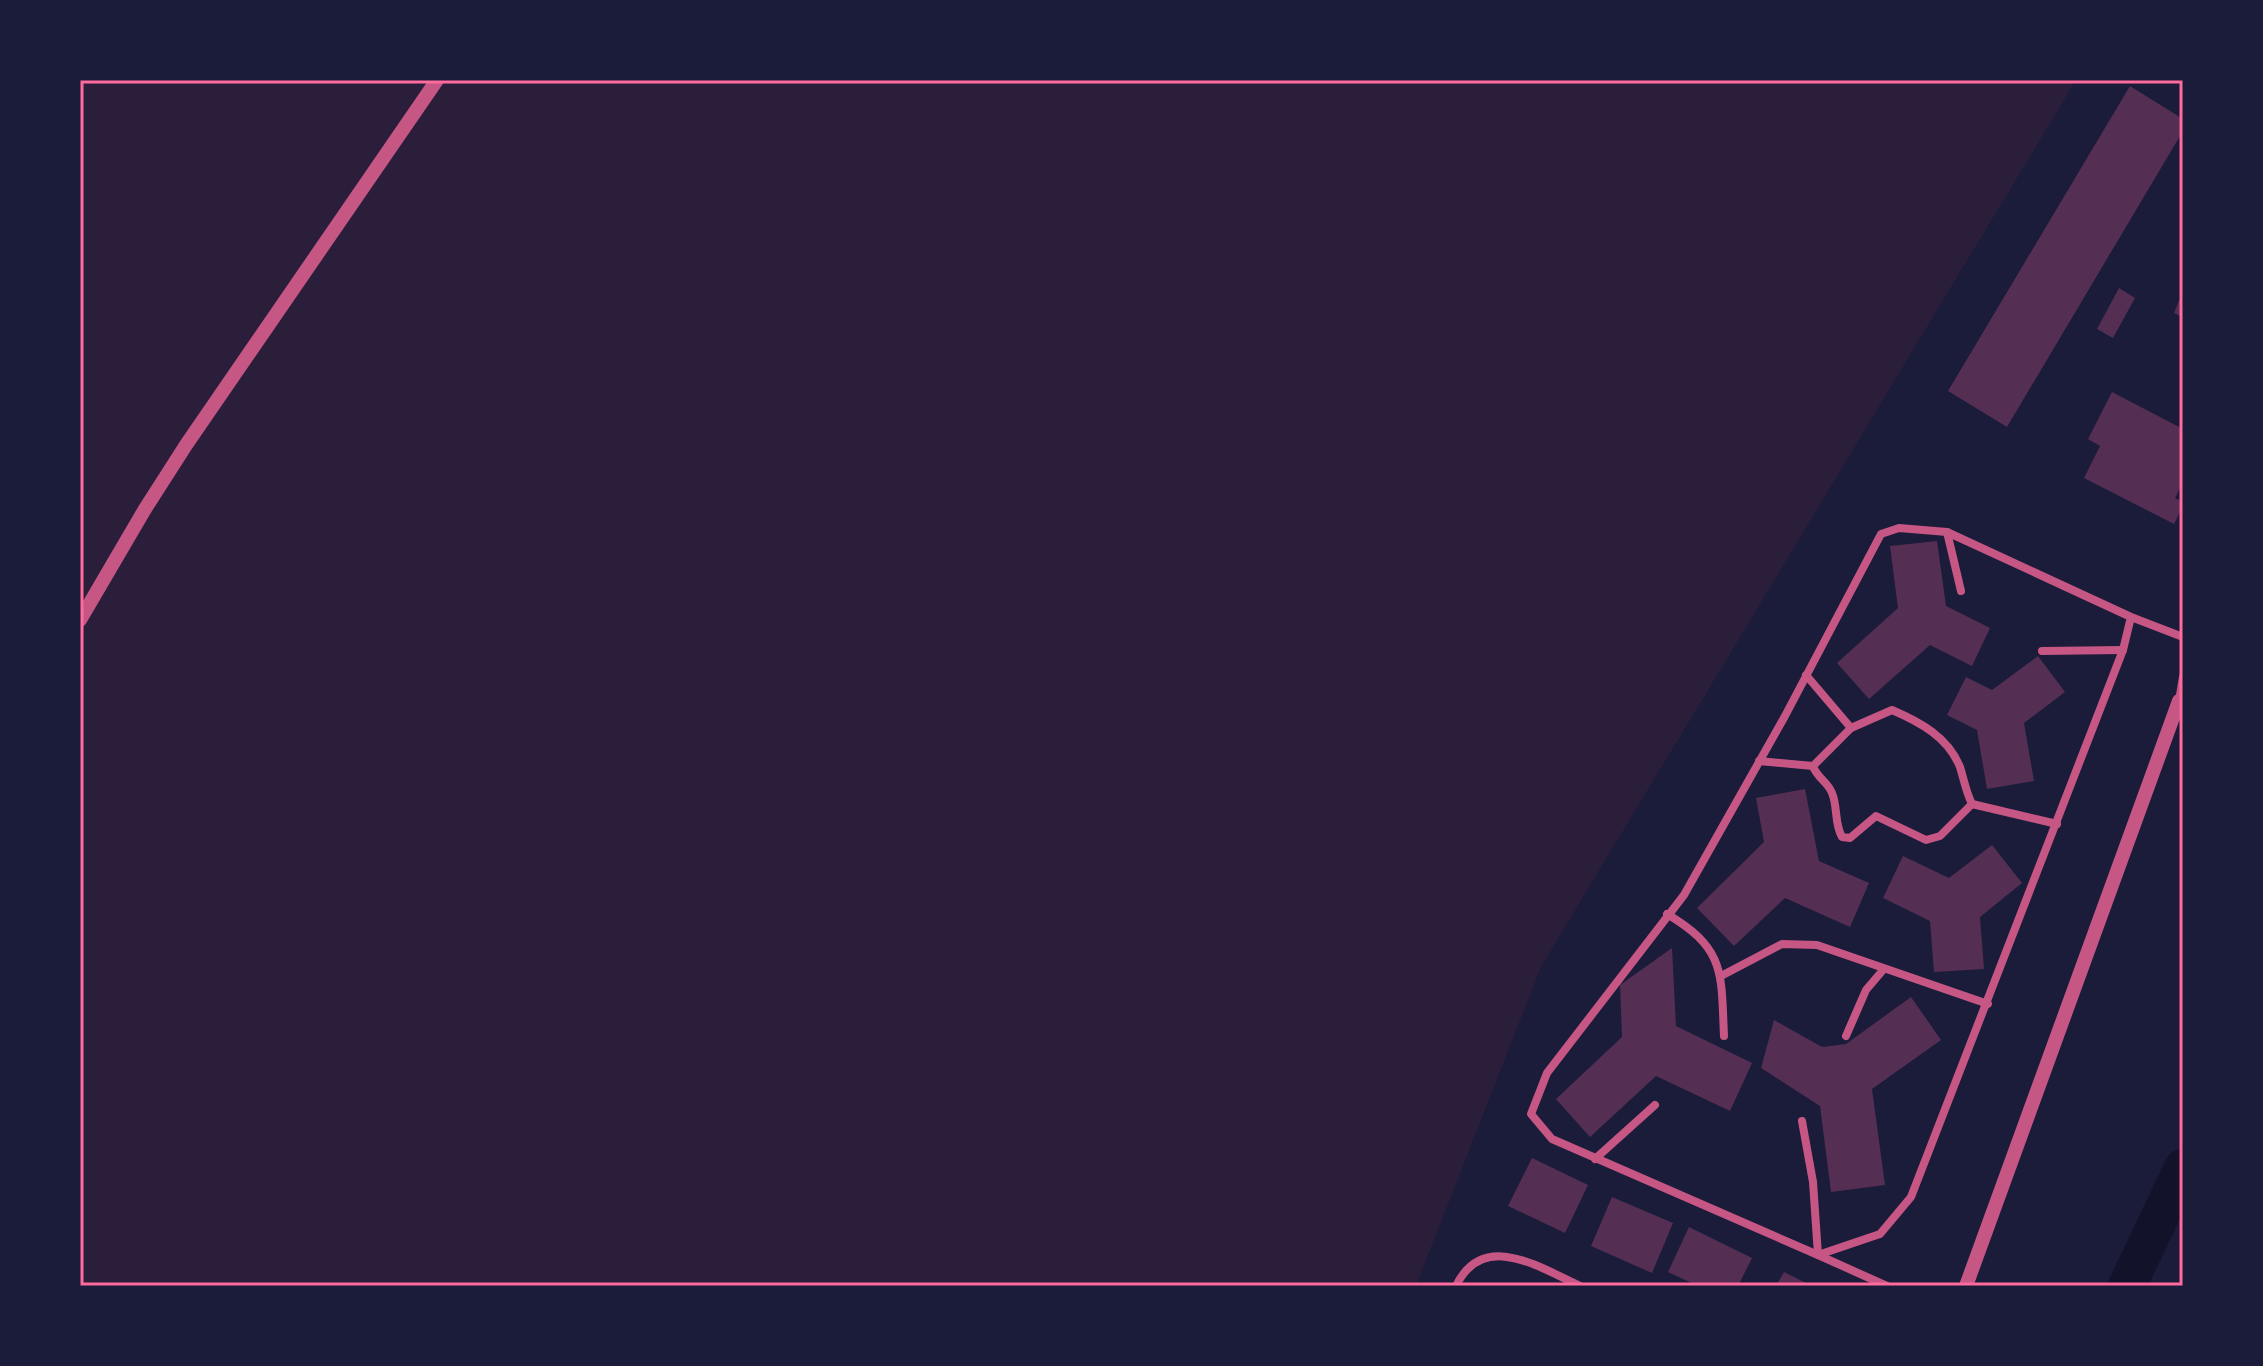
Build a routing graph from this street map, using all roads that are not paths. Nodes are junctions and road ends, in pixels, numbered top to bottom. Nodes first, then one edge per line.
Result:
1 (437, 80) edge
2 (1947, 532) junction
3 (1961, 591) dead end
4 (2131, 617) junction
5 (80, 620) edge
6 (2183, 637) edge
7 (2123, 650) junction
8 (2042, 651) dead end
9 (1806, 675) junction
10 (2183, 677) edge
11 (2181, 700) edge
12 (1851, 728) junction
13 (1759, 761) junction
14 (1813, 766) junction
15 (1972, 804) junction
16 (2057, 824) junction
17 (1667, 914) junction
18 (1883, 970) junction
19 (1721, 976) junction
20 (1988, 1004) junction
21 (1724, 1036) dead end
22 (1846, 1036) dead end
23 (1655, 1105) dead end
24 (1802, 1121) dead end
25 (1595, 1159) junction
26 (1818, 1255) junction
27 (1456, 1286) edge
28 (1580, 1286) edge
29 (1887, 1286) edge
30 (1966, 1286) edge

1 - 5 street
2 - 3 street
2 - 4 street
2 - 9 street
4 - 6 street
4 - 7 street
7 - 8 street
7 - 16 street
9 - 12 street
9 - 13 street
10 - 11 street
11 - 30 street
12 - 14 street
12 - 15 street
13 - 14 street
13 - 17 street
14 - 15 street
15 - 16 street
16 - 20 street
17 - 19 street
17 - 25 street
18 - 19 street
18 - 20 street
18 - 22 street
19 - 21 street
20 - 26 street
23 - 25 street
24 - 26 street
25 - 26 street
26 - 29 street
27 - 28 street

